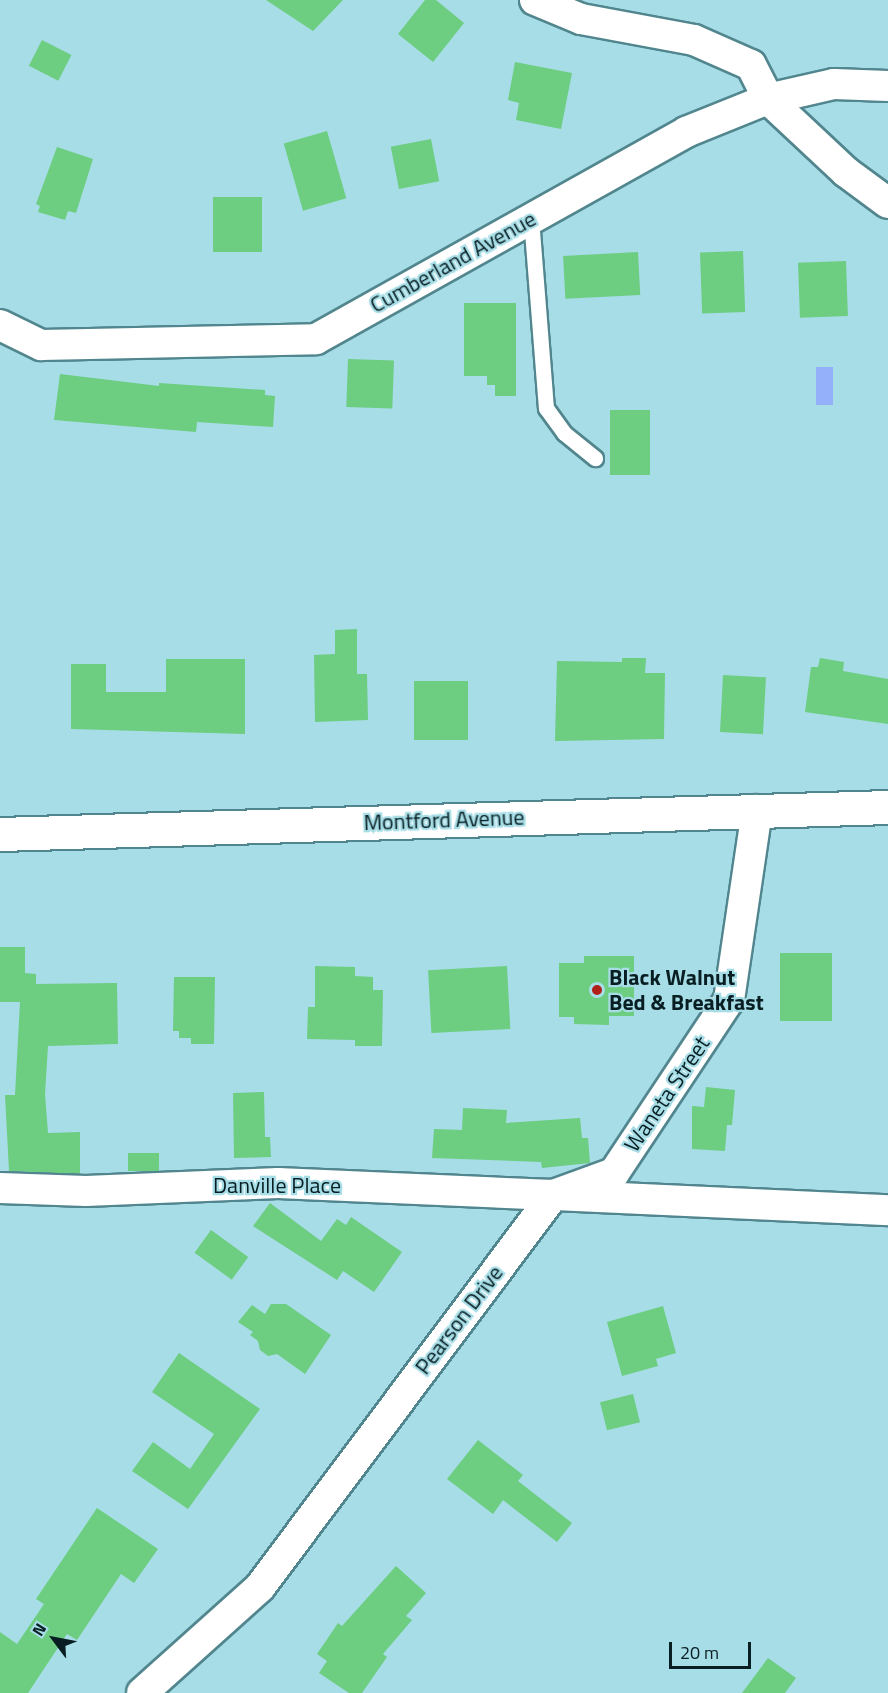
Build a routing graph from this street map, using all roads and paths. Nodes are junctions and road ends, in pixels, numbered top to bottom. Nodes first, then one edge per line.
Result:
1 (535, 0) edge
2 (888, 86) edge
3 (768, 99) junction
4 (888, 203) edge
5 (531, 219) junction
6 (0, 326) edge
7 (595, 458) dead end
8 (888, 807) edge
9 (757, 810) junction
10 (0, 834) edge
11 (0, 1188) edge
12 (553, 1195) junction
13 (888, 1210) edge
14 (142, 1693) edge

1 - 3 street
2 - 3 street, Cumberland Avenue
3 - 4 street
3 - 5 street, Cumberland Avenue
5 - 6 street, Cumberland Avenue
5 - 7 lane
8 - 9 street, Montford Avenue
9 - 10 street, Montford Avenue
9 - 12 street, Waneta Street
11 - 12 street, Danville Place
12 - 13 street
12 - 14 street, Pearson Drive

